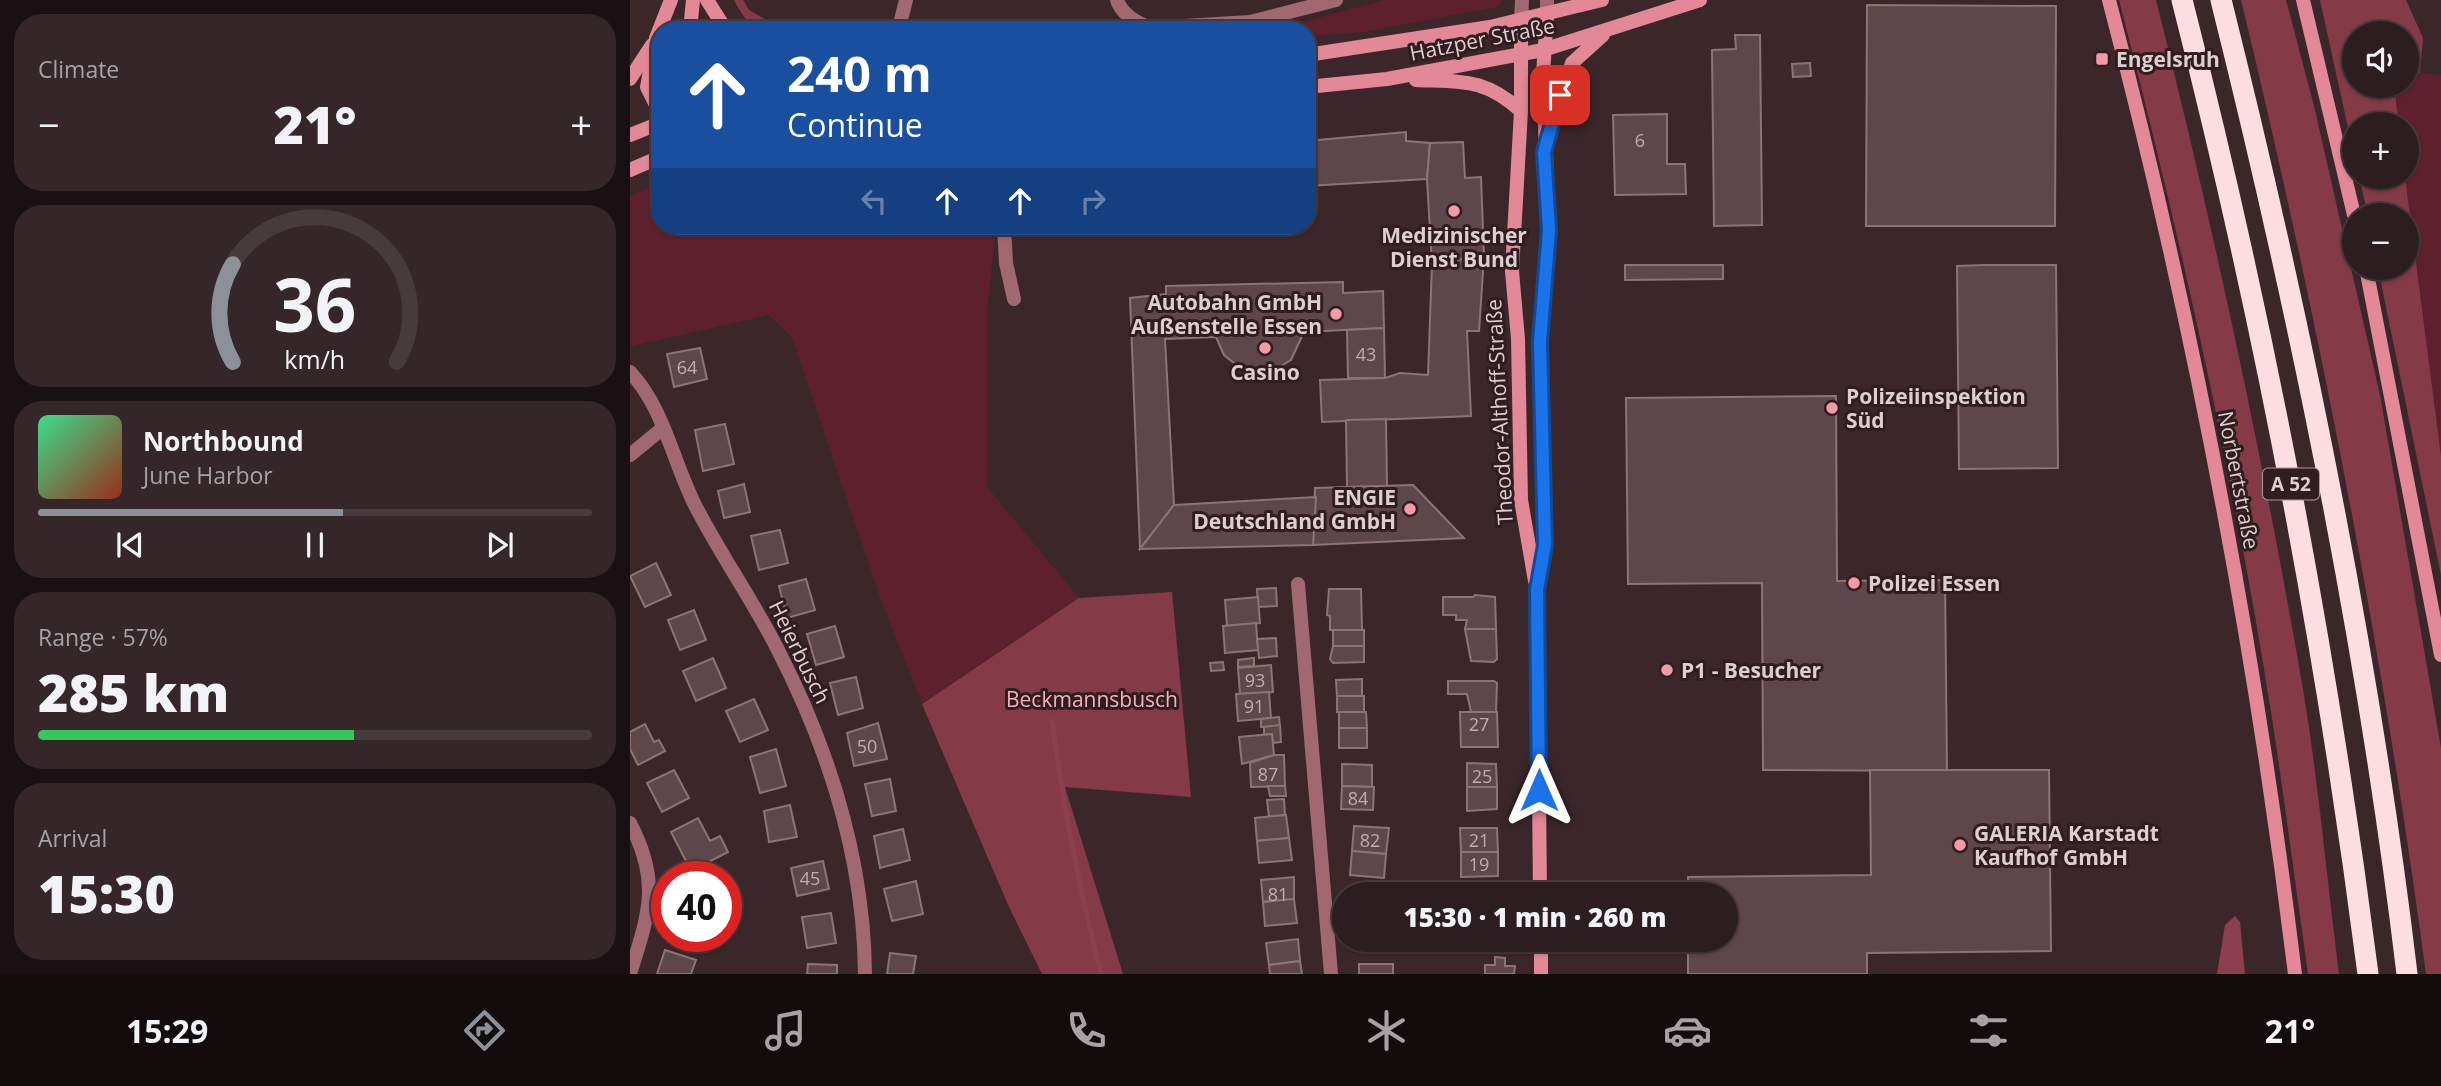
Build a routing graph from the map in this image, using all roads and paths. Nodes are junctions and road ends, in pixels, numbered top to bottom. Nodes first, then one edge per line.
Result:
1 (671, 0) edge
2 (693, 0) edge
3 (707, 0) edge
4 (906, 0) edge
5 (1117, 0) edge
6 (1336, 0) edge
7 (1522, 0) edge
8 (1547, 0) edge
9 (1602, 0) edge
10 (1700, 0) edge
11 (2109, 0) edge
12 (2182, 0) edge
13 (2221, 0) edge
14 (2303, 0) edge
15 (1547, 15) junction
16 (901, 20) dead end
17 (663, 21) edge
18 (691, 21) edge
19 (720, 21) edge
20 (1134, 21) edge
21 (1254, 21) edge
22 (1521, 21) junction
23 (1611, 28) junction
24 (651, 46) edge
25 (1543, 50) junction
26 (1316, 54) edge
27 (1521, 55) junction
28 (651, 66) edge
29 (630, 79) edge
30 (1387, 79) junction
31 (1316, 86) edge
32 (651, 96) edge
33 (1521, 111) junction
34 (651, 127) edge
35 (630, 135) edge
36 (1544, 152) junction
37 (651, 161) edge
38 (630, 170) edge
39 (2351, 203) edge
40 (1004, 235) edge
41 (2368, 280) edge
42 (1014, 299) dead end
43 (630, 372) edge
44 (663, 428) junction
45 (630, 455) edge
46 (1298, 584) dead end
47 (1537, 590) junction
48 (2441, 655) edge
49 (630, 823) edge
50 (1540, 882) edge
51 (1541, 952) edge
52 (631, 974) edge
53 (865, 974) edge
54 (1331, 974) edge
55 (1541, 974) edge
56 (2295, 974) edge
57 (2368, 974) edge
58 (2407, 974) edge

1 - 17 main road
2 - 18 main road
3 - 19 main road
4 - 16 street
5 - 20 street
6 - 21 street
7 - 22 street
8 - 15 street
9 - 15 main road, Hatzper Straße
10 - 23 main road, Hatzper Straße
11 - 56 main road, Norbertstraße
12 - 57 highway, A 52
13 - 58 highway, A 52
14 - 39 main road
15 - 22 main road, Hatzper Straße
15 - 25 main road, Theodor-Althoff-Straße
22 - 26 main road, Hatzper Straße
22 - 27 main road, Theodor-Althoff-Straße
23 - 25 main road, Hatzper Straße
23 - 36 main road
24 - 29 main road
25 - 27 main road, Hatzper Straße
25 - 36 main road, Theodor-Althoff-Straße
27 - 30 main road, Hatzper Straße
27 - 33 main road, Theodor-Althoff-Straße
28 - 32 main road
30 - 31 main road, Hatzper Straße
30 - 33 main road
33 - 47 main road, Theodor-Althoff-Straße
34 - 35 main road
36 - 47 main road, Theodor-Althoff-Straße
37 - 38 main road
40 - 42 street
41 - 48 main road
43 - 44 street, Heierbusch
44 - 45 street
44 - 53 street, Heierbusch
46 - 54 street
47 - 50 main road, Theodor-Althoff-Straße
49 - 52 street
51 - 55 main road

